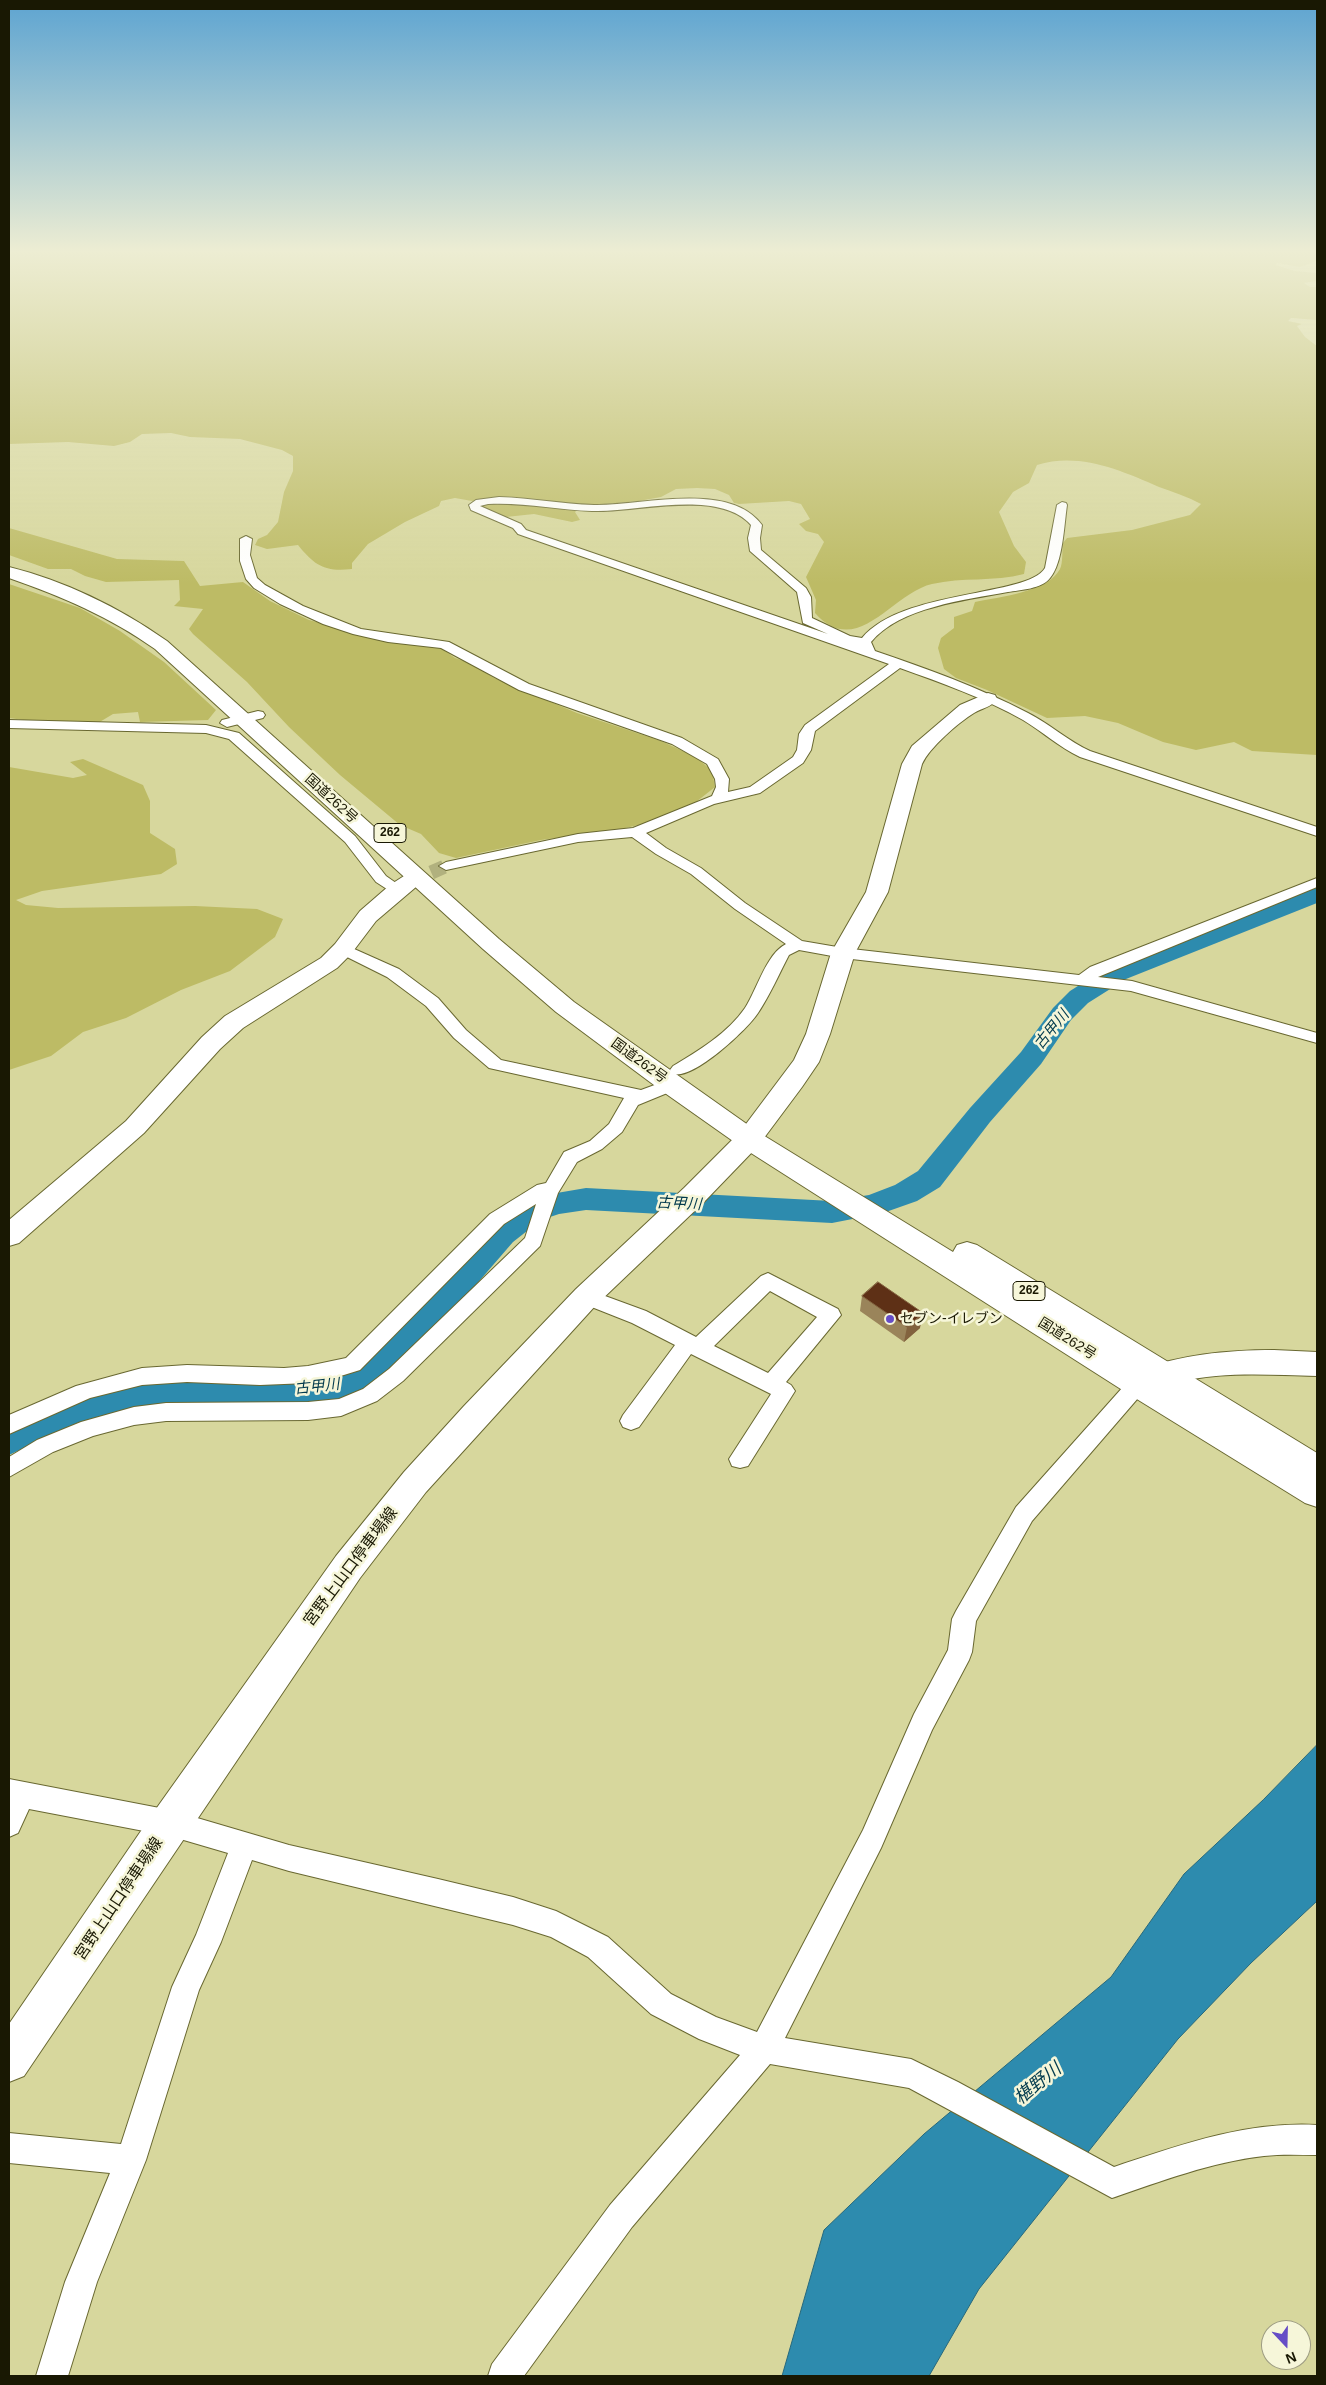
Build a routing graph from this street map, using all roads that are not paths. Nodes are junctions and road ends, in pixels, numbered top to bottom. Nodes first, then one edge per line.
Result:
1 (1062, 505) dead end
2 (246, 539) dead end
3 (9, 564) edge
4 (9, 572) edge
5 (867, 647) junction
6 (898, 663) junction
7 (988, 699) junction
8 (251, 717) junction
9 (9, 724) edge
10 (182, 728) junction
11 (719, 797) junction
12 (635, 832) junction
13 (1317, 832) edge
14 (446, 866) tunnel mouth
15 (1317, 882) edge
16 (405, 885) joint
17 (797, 945) junction
18 (344, 949) junction
19 (843, 953) junction
20 (1084, 980) junction
21 (1317, 1038) edge
22 (675, 1077) junction
23 (641, 1096) junction
24 (754, 1133) junction
25 (551, 1190) junction
26 (9, 1236) edge
27 (586, 1297) junction
28 (693, 1345) junction
29 (1317, 1364) edge
30 (1150, 1378) junction
31 (771, 1384) junction
32 (631, 1421) dead end
33 (9, 1425) edge
34 (740, 1459) dead end
35 (9, 1468) edge
36 (1317, 1469) edge
37 (1317, 1493) edge
38 (15, 1794) edge
39 (170, 1823) junction
40 (9, 1824) edge
41 (244, 1845) junction
42 (764, 2048) junction
43 (9, 2061) edge
44 (1317, 2140) edge
45 (9, 2148) edge
46 (131, 2160) junction
47 (52, 2376) edge
48 (504, 2376) edge

1 - 5 street
2 - 11 street
3 - 8 main road, 国道262号 / 262
4 - 8 main road, 国道262号 / 262
5 - 5 street
5 - 6 street
6 - 7 street
6 - 11 street
7 - 13 street
7 - 19 main road, 宮野上山口停車場線
8 - 10 street
8 - 22 main road, 国道262号 / 262
9 - 10 street
10 - 16 street
11 - 12 street
12 - 14 street
12 - 17 street
15 - 20 street
16 - 18 main road
17 - 19 street
17 - 22 street
18 - 23 street
18 - 26 main road
19 - 20 street
19 - 24 main road, 宮野上山口停車場線
20 - 21 street
22 - 23 street
22 - 24 main road, 国道262号 / 262
23 - 25 street
24 - 27 main road, 宮野上山口停車場線
24 - 30 main road, 国道262号 / 262
25 - 33 street
25 - 35 street
27 - 28 street
27 - 39 main road, 宮野上山口停車場線
28 - 31 street
28 - 31 street
28 - 32 street
29 - 30 main road
30 - 36 main road, 国道262号 / 262
30 - 37 main road, 国道262号 / 262
30 - 42 street
31 - 34 street
38 - 39 street
38 - 40 street
39 - 41 street
39 - 43 main road, 宮野上山口停車場線
41 - 42 street
41 - 46 street
42 - 44 street
42 - 48 street
45 - 46 street
46 - 47 street

